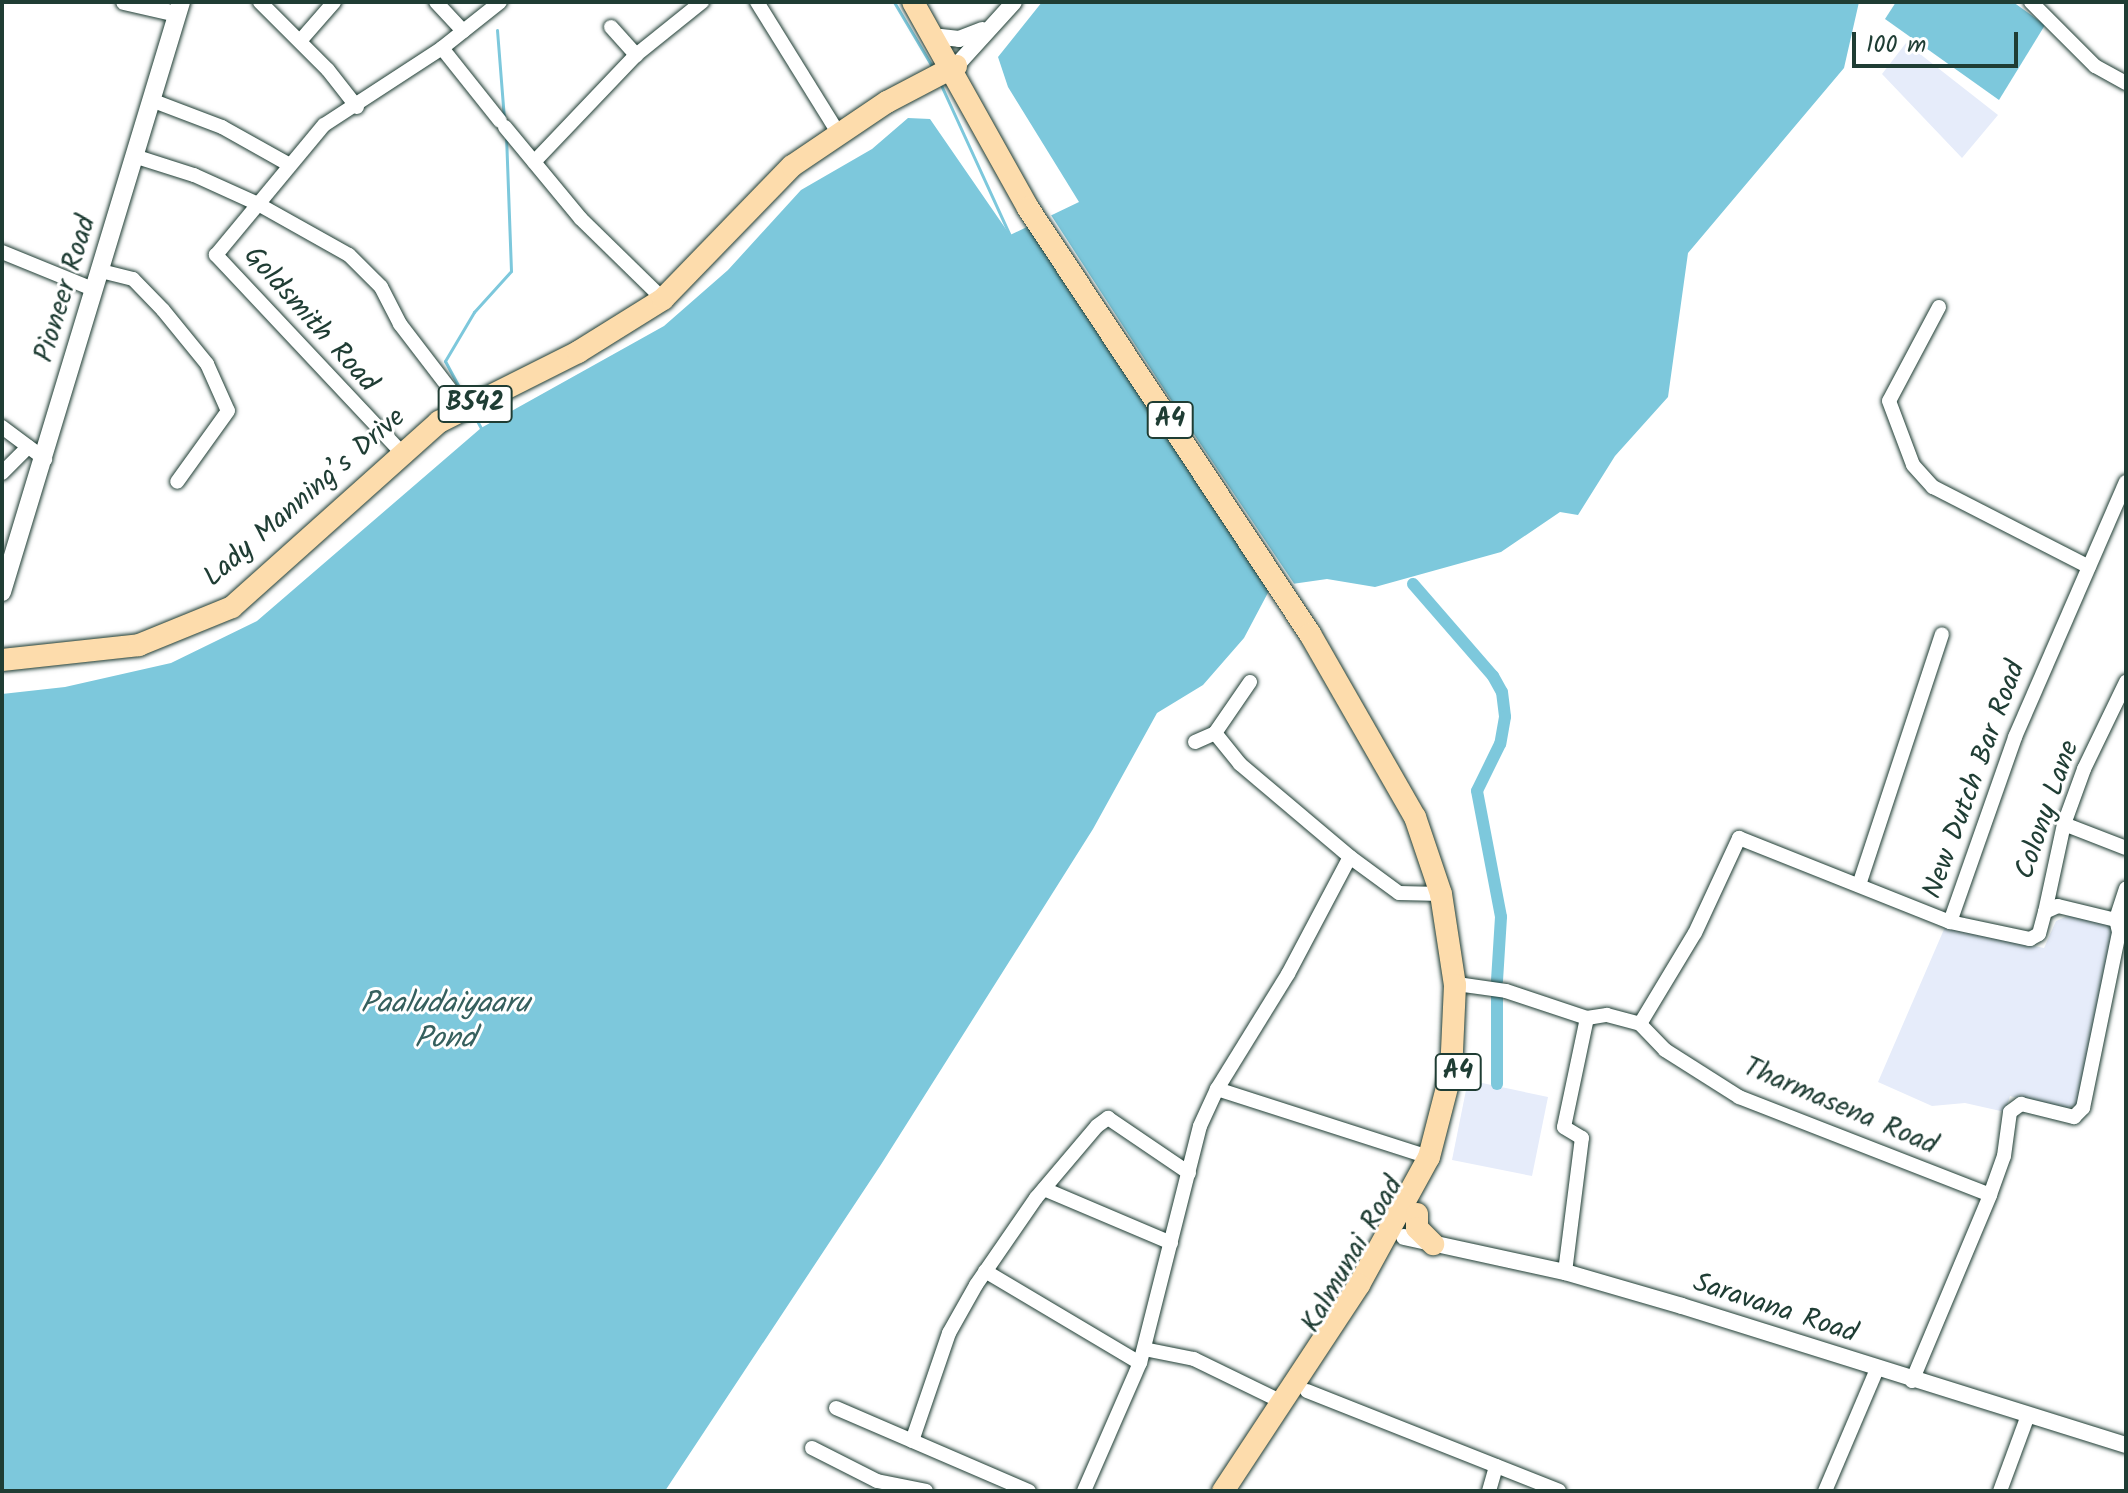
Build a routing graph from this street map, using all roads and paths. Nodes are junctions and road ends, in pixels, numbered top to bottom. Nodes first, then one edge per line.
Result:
1 (124, 2) edge
2 (260, 2) edge
3 (334, 2) edge
4 (436, 2) edge
5 (500, 2) edge
6 (702, 2) edge
7 (757, 2) edge
8 (913, 2) edge
9 (920, 2) edge
10 (1014, 2) edge
11 (2031, 2) edge
12 (179, 8) edge
13 (611, 27) dead end
14 (987, 28) junction
15 (463, 31) junction
16 (941, 37) junction
17 (300, 41) junction
18 (442, 48) junction
19 (636, 55) junction
20 (955, 74) junction
21 (2126, 83) edge
22 (151, 100) junction
23 (357, 107) junction
24 (839, 134) junction
25 (134, 156) junction
26 (534, 162) junction
27 (288, 164) junction
28 (258, 204) junction
29 (2, 252) edge
30 (101, 271) junction
31 (95, 290) junction
32 (663, 299) junction
33 (1939, 307) dead end
34 (465, 409) junction
35 (2, 427) edge
36 (28, 447) junction
37 (402, 453) junction
38 (45, 459) junction
39 (2, 473) edge
40 (177, 482) dead end
41 (2126, 482) edge
42 (2089, 567) junction
43 (2, 592) edge
44 (1313, 632) junction
45 (1942, 634) dead end
46 (2, 660) edge
47 (1250, 682) dead end
48 (2126, 682) edge
49 (1215, 733) junction
50 (1195, 742) dead end
51 (2064, 824) junction
52 (2126, 848) edge
53 (1350, 857) junction
54 (1859, 885) junction
55 (2126, 889) edge
56 (1441, 894) junction
57 (2045, 912) junction
58 (2121, 920) edge
59 (1950, 922) junction
60 (1460, 985) junction
61 (1587, 1018) junction
62 (1640, 1024) junction
63 (1217, 1089) junction
64 (1429, 1157) junction
65 (1189, 1173) junction
66 (1044, 1189) junction
67 (1990, 1195) junction
68 (1417, 1214) junction
69 (1404, 1237) junction
70 (1171, 1243) junction
71 (1433, 1244) junction
72 (985, 1271) junction
73 (1565, 1272) junction
74 (1142, 1356) junction
75 (1877, 1369) junction
76 (1912, 1381) junction
77 (1307, 1391) junction
78 (1282, 1402) junction
79 (836, 1408) dead end
80 (2027, 1418) junction
81 (912, 1441) junction
82 (2126, 1445) edge
83 (812, 1448) dead end
84 (1496, 1466) junction
85 (926, 1491) edge
86 (1029, 1491) edge
87 (1084, 1491) edge
88 (1223, 1491) edge
89 (1240, 1491) edge
90 (1489, 1491) edge
91 (1559, 1491) edge
92 (1825, 1491) edge
93 (2000, 1491) edge

1 - 12 street
2 - 17 street
3 - 17 street
4 - 15 street
5 - 15 street, Goldsmith Road
6 - 19 street
7 - 24 street
8 - 20 main road, A4
9 - 16 main road, A4
10 - 14 street
11 - 21 street
12 - 22 main road, Pioneer Road
13 - 19 street
14 - 16 street
14 - 20 street
15 - 18 street, Goldsmith Road
16 - 20 main road, A4
17 - 23 street
18 - 23 street, Goldsmith Road
18 - 26 street
19 - 26 street
20 - 24 main road, Lady Manning’s Drive / B542
20 - 44 main road, A4
22 - 25 main road, Pioneer Road
22 - 27 street
23 - 27 street, Goldsmith Road
24 - 32 main road, Lady Manning’s Drive / B542
25 - 28 street
25 - 30 main road, Pioneer Road
26 - 32 street
27 - 28 street, Goldsmith Road
28 - 34 street
28 - 37 street, Goldsmith Road
29 - 31 street
30 - 31 main road, Pioneer Road
30 - 40 street
31 - 38 main road, Pioneer Road
32 - 34 main road, Lady Manning’s Drive / B542
33 - 42 street
34 - 37 main road, Lady Manning’s Drive / B542
35 - 36 street
36 - 38 street
36 - 39 street
37 - 46 main road, Lady Manning’s Drive / B542
38 - 43 main road, Pioneer Road
41 - 42 street, New Dutch Bar Road
42 - 59 street, New Dutch Bar Road
44 - 56 main road, Kalmunai Road / A4
44 - 60 main road, Kalmunai Road / A4
45 - 54 street
47 - 49 street
48 - 51 street, Colony Lane
49 - 50 street
49 - 53 street
51 - 52 street
51 - 57 street, Colony Lane
53 - 56 street
53 - 63 street
54 - 59 street, New Dutch Bar Road
54 - 62 street, New Dutch Bar Road
55 - 58 street
56 - 60 main road, Kalmunai Road / A4
57 - 58 street
57 - 59 street
58 - 67 street
60 - 61 street
60 - 64 main road, Kalmunai Road / A4
60 - 68 main road, Kalmunai Road / A4
61 - 62 street
61 - 73 street
62 - 67 street, Tharmasena Road
63 - 64 street
63 - 65 street
64 - 78 main road, Kalmunai Road / A4
65 - 66 street
65 - 70 street
66 - 70 street
66 - 72 street
67 - 76 street
68 - 69 main road, Kalmunai Road / A4
68 - 71 main road
69 - 71 street, Saravana Road
69 - 77 main road, Kalmunai Road / A4
70 - 74 street
71 - 73 street, Saravana Road
72 - 74 street
72 - 81 street
73 - 75 street, Saravana Road
74 - 78 street
74 - 87 street
75 - 76 street, Saravana Road
75 - 92 street
76 - 80 street, Saravana Road
77 - 84 street
77 - 89 main road, Kalmunai Road / A4
78 - 88 main road, Kalmunai Road / A4
79 - 81 street
80 - 82 street, Saravana Road
80 - 93 street
81 - 86 street
83 - 85 street
84 - 90 street
84 - 91 street

